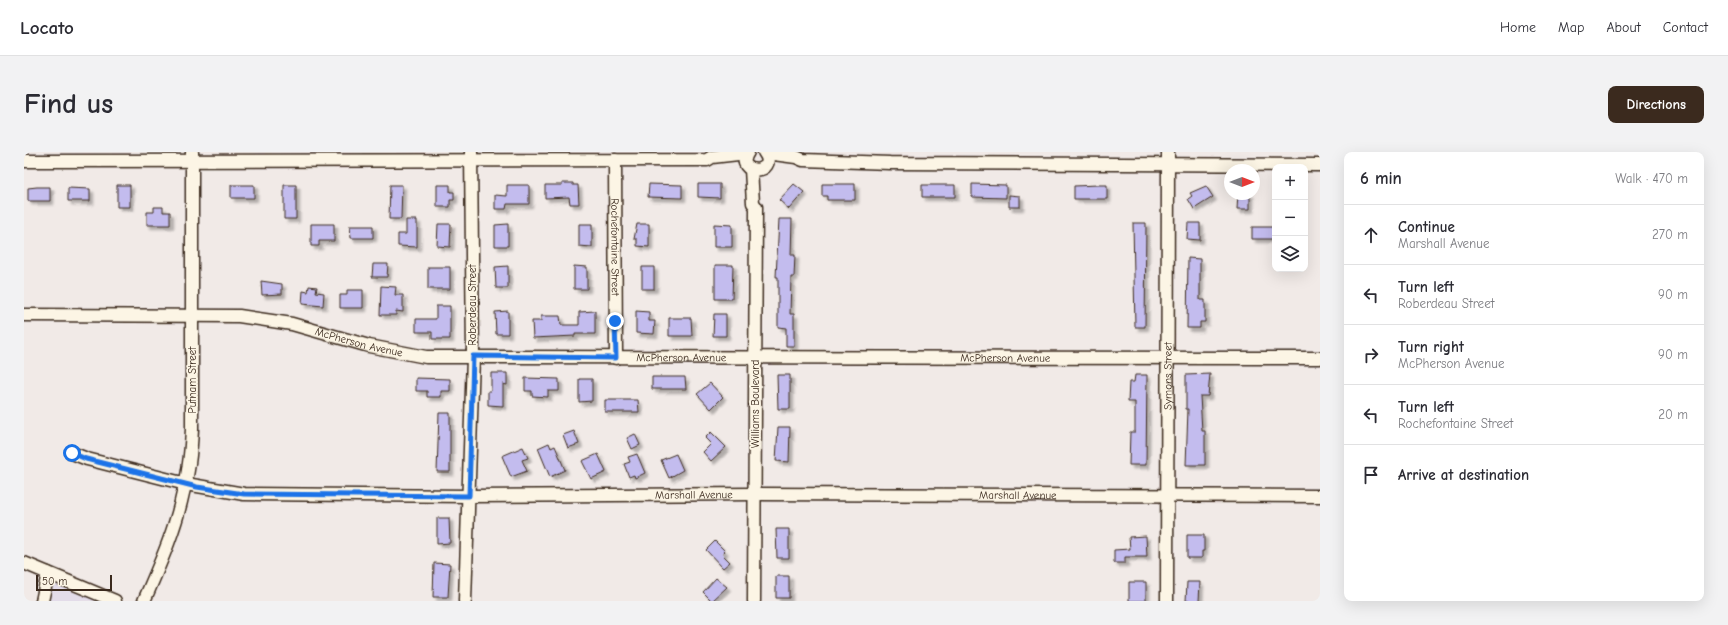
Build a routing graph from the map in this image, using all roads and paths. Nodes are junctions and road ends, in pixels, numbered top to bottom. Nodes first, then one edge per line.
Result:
1 (1168, 152) edge
2 (765, 153) edge
3 (64, 156) edge
4 (192, 156) edge
5 (348, 156) edge
6 (471, 156) edge
7 (890, 157) edge
8 (1039, 158) edge
9 (616, 160) junction
10 (803, 160) junction
11 (24, 161) edge
12 (753, 163) edge
13 (1168, 165) junction
14 (1320, 165) edge
15 (24, 315) edge
16 (192, 315) junction
17 (473, 356) junction
18 (755, 356) junction
19 (1168, 357) junction
20 (616, 358) junction
21 (1320, 358) edge
22 (72, 453) dead end
23 (186, 484) junction
24 (754, 494) junction
25 (469, 496) junction
26 (1168, 496) junction
27 (1320, 496) edge
28 (24, 563) edge
29 (48, 573) junction
30 (42, 601) edge
31 (115, 601) edge
32 (144, 601) edge
33 (465, 601) edge
34 (754, 601) edge
35 (1167, 601) edge

1 - 13 street, Symons Street
2 - 10 street
2 - 12 street, Williams Boulevard
3 - 4 street
3 - 11 street
4 - 5 street
4 - 16 street, Putnam Street
5 - 6 street
6 - 9 street
6 - 17 street, Roberdeau Street
7 - 8 street
7 - 10 street
8 - 13 street
9 - 12 street
9 - 20 street, Rochefontaine Street
10 - 12 street
12 - 18 street, Williams Boulevard
13 - 14 street
13 - 19 street, Symons Street
15 - 16 street, McPherson Avenue
16 - 17 street, McPherson Avenue
16 - 23 street, Putnam Street
17 - 20 street, McPherson Avenue
17 - 25 street, Roberdeau Street
18 - 19 street, McPherson Avenue
18 - 20 street, McPherson Avenue
18 - 24 street, Williams Boulevard
19 - 21 street, McPherson Avenue
19 - 26 street, Symons Street
22 - 23 street, Marshall Avenue
23 - 25 street, Marshall Avenue
23 - 32 street, Putnam Street
24 - 25 street, Marshall Avenue
24 - 26 street, Marshall Avenue
24 - 34 street, Williams Boulevard
25 - 33 street, Roberdeau Street
26 - 27 street, Marshall Avenue
26 - 35 street, Symons Street
28 - 29 street
29 - 30 street
29 - 31 street

